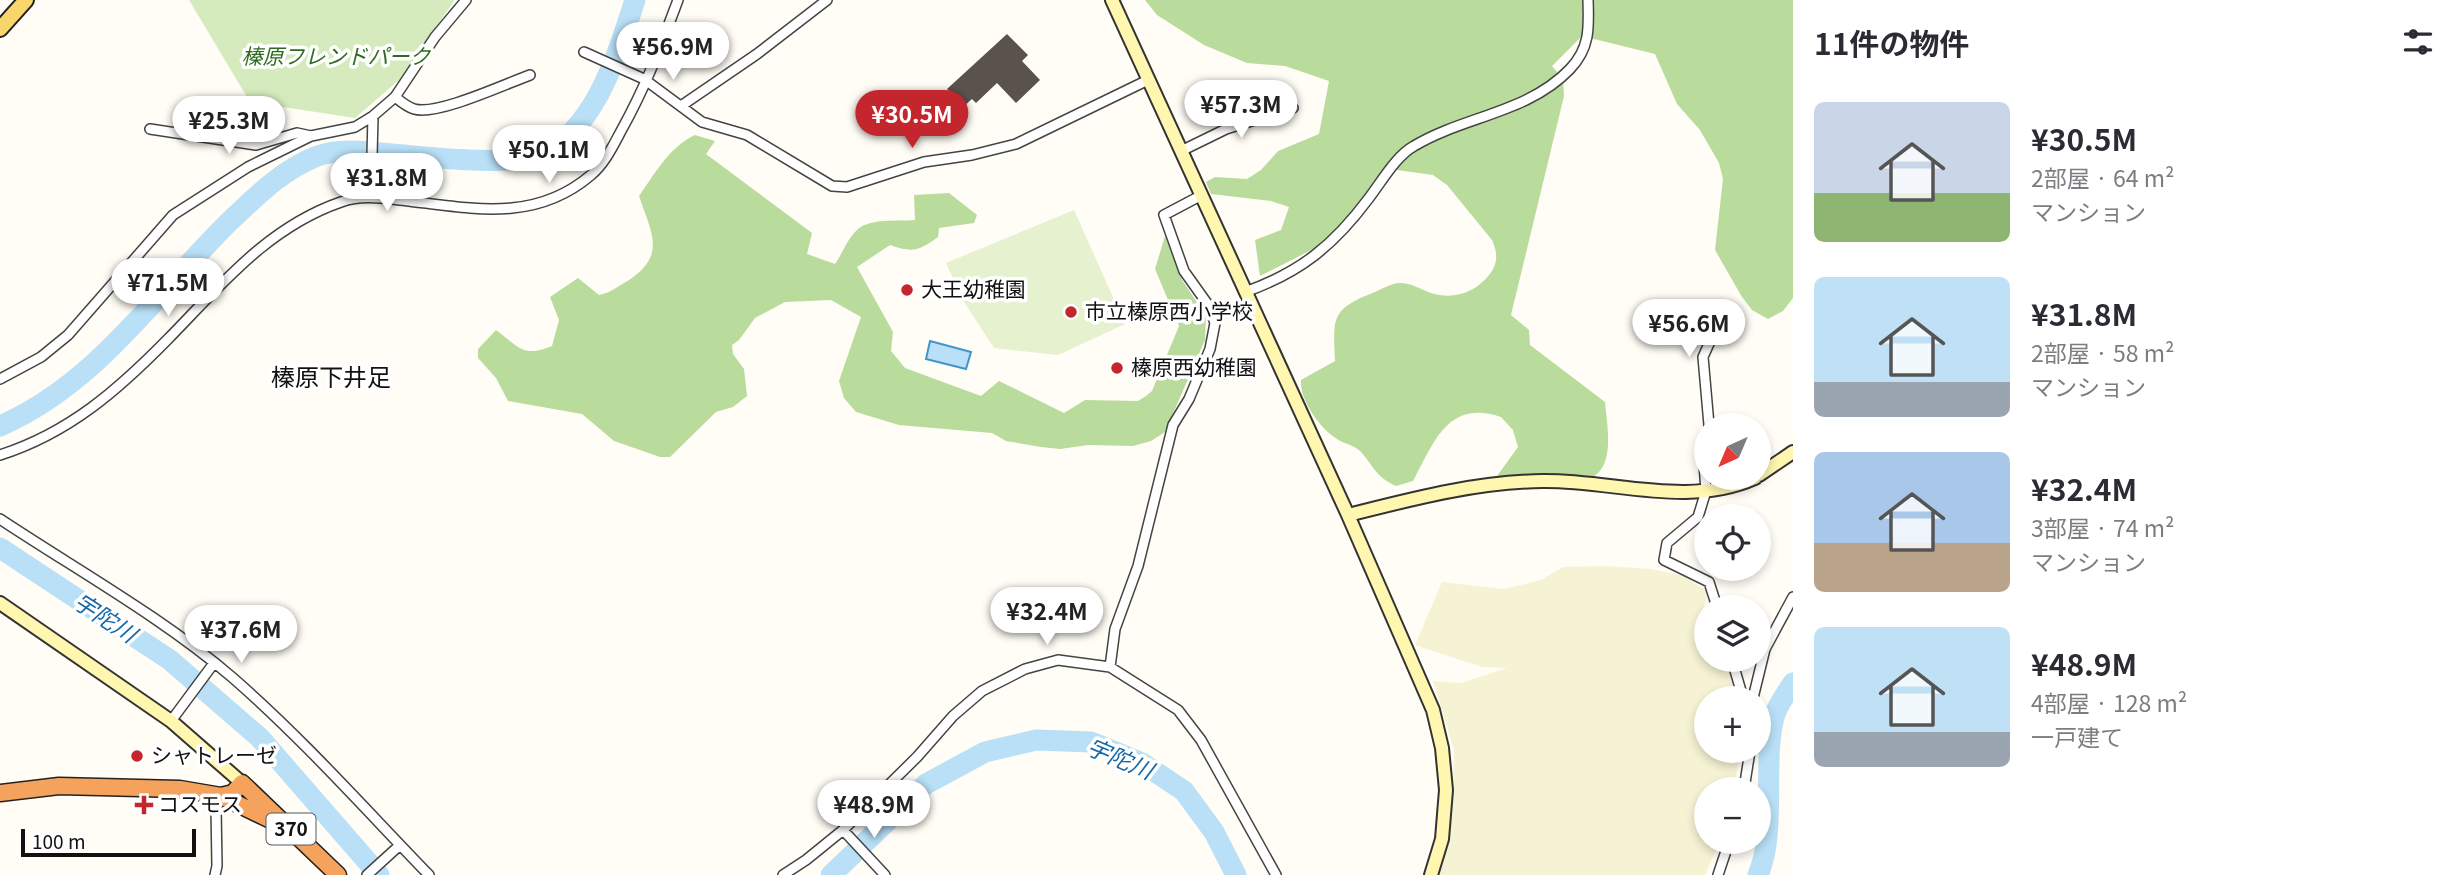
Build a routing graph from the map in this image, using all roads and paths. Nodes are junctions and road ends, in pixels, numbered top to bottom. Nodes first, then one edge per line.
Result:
1 (26, 0) edge
2 (465, 0) edge
3 (678, 0) edge
4 (827, 0) edge
5 (1112, 0) edge
6 (1588, 0) edge
7 (0, 29) edge
8 (584, 52) dead end
9 (530, 75) dead end
10 (1148, 80) junction
11 (646, 81) junction
12 (395, 97) junction
13 (681, 106) junction
14 (1293, 108) dead end
15 (373, 116) junction
16 (150, 129) dead end
17 (311, 136) junction
18 (1181, 151) junction
19 (371, 191) junction
20 (1200, 196) junction
21 (1245, 292) junction
22 (1726, 306) dead end
23 (0, 379) edge
24 (1708, 413) edge
25 (1793, 452) edge
26 (0, 455) edge
27 (1771, 467) edge
28 (1710, 490) edge
29 (1706, 491) junction
30 (1348, 515) junction
31 (0, 519) edge
32 (1713, 595) edge
33 (1793, 597) edge
34 (0, 603) edge
35 (212, 664) junction
36 (1110, 667) junction
37 (1755, 686) edge
38 (171, 721) junction
39 (242, 783) junction
40 (0, 793) edge
41 (221, 796) junction
42 (844, 831) junction
43 (301, 838) junction
44 (399, 847) junction
45 (1725, 854) edge
46 (883, 872) edge
47 (215, 875) edge
48 (338, 875) edge
49 (367, 875) edge
50 (429, 875) edge
51 (783, 875) edge
52 (1276, 875) edge
53 (1432, 875) edge
54 (1717, 875) edge

1 - 7 main road
2 - 12 street
3 - 11 street
4 - 13 street
5 - 10 street
6 - 21 street
8 - 11 street
9 - 12 street
10 - 13 street
10 - 18 street
11 - 13 street
11 - 19 street
12 - 15 street
14 - 18 street
15 - 17 street
15 - 19 street
16 - 17 street
17 - 23 street
18 - 20 street
19 - 26 street
20 - 21 street
20 - 36 street
21 - 30 street
22 - 24 street
25 - 27 street
28 - 29 street
29 - 30 street
29 - 32 street
30 - 53 street
31 - 35 street
33 - 37 street
34 - 38 street
35 - 38 street
35 - 44 street
36 - 42 street
36 - 52 street
38 - 39 street
39 - 41 highway
39 - 43 highway, 370
40 - 41 highway
41 - 43 highway
41 - 47 street
42 - 46 street
42 - 51 street
43 - 48 highway, 370
44 - 49 street
44 - 50 street
45 - 54 street

